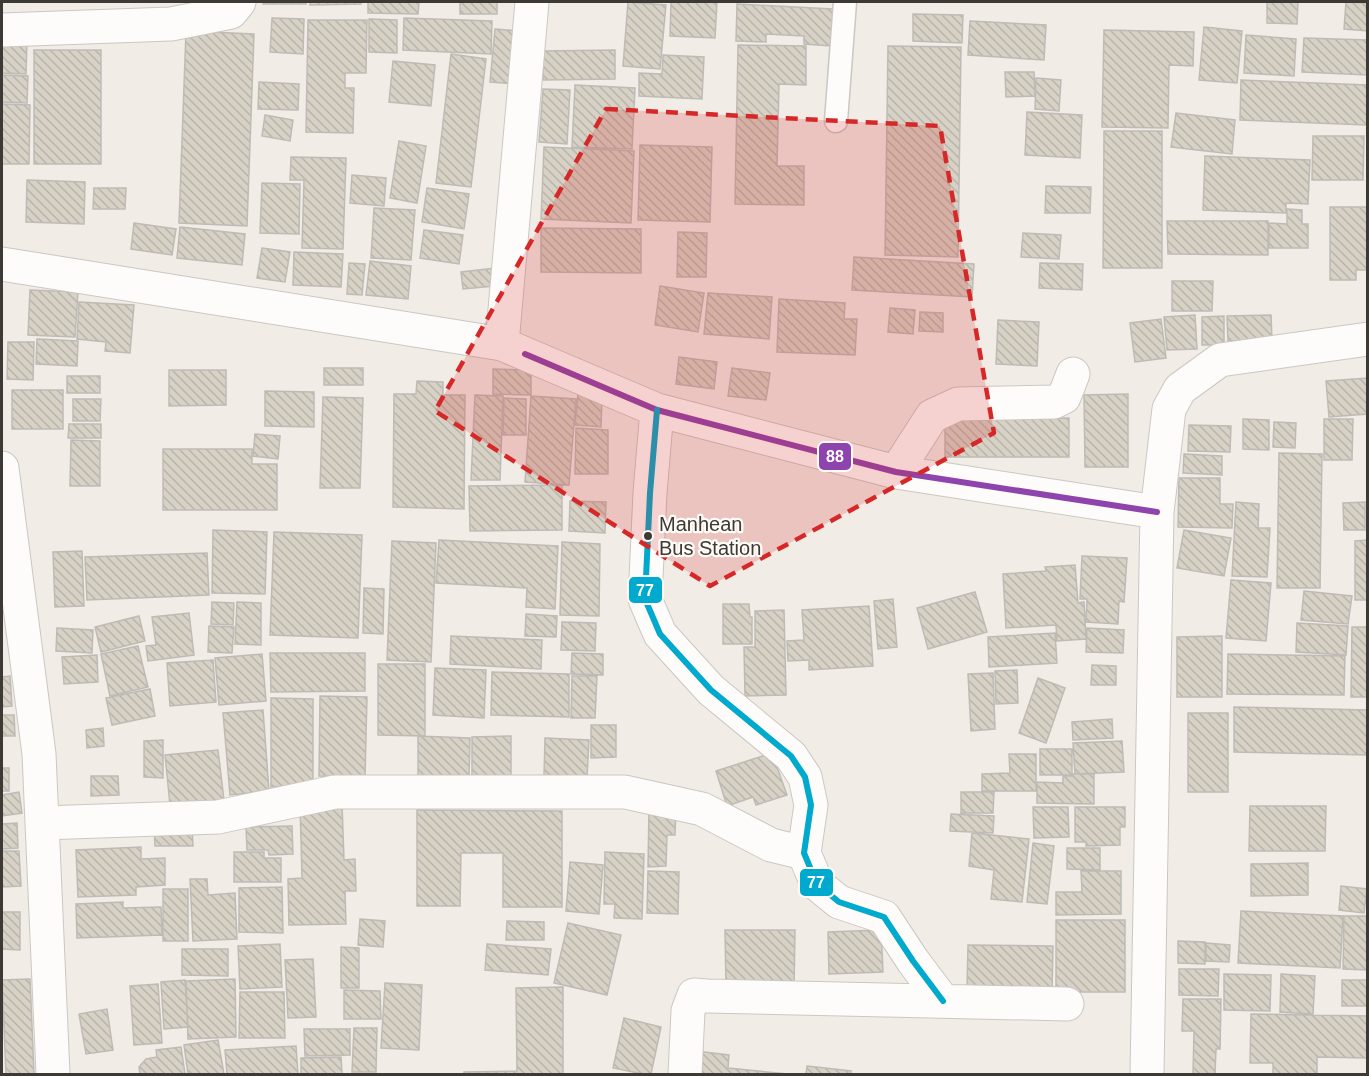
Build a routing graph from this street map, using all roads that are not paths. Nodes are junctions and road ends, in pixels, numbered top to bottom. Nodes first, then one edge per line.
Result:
1 (239, 2) edge
2 (532, 2) edge
3 (845, 2) edge
4 (2, 30) edge
5 (836, 121) dead end
6 (2, 264) edge
7 (1368, 339) edge
8 (502, 344) junction
9 (1073, 374) dead end
10 (657, 410) junction
11 (2, 468) edge
12 (896, 472) junction
13 (1157, 512) junction
14 (42, 823) junction
15 (804, 853) junction
16 (943, 1001) junction
17 (1067, 1004) dead end
18 (53, 1074) edge
19 (685, 1074) edge
20 (1147, 1074) edge

1 - 4 street
2 - 8 street
3 - 5 lane
6 - 8 street
7 - 13 street
8 - 10 street
9 - 12 street
10 - 12 street
10 - 15 street
11 - 14 street
12 - 13 street
13 - 20 street
14 - 15 street
14 - 18 street
15 - 16 street
16 - 17 street
16 - 19 street

